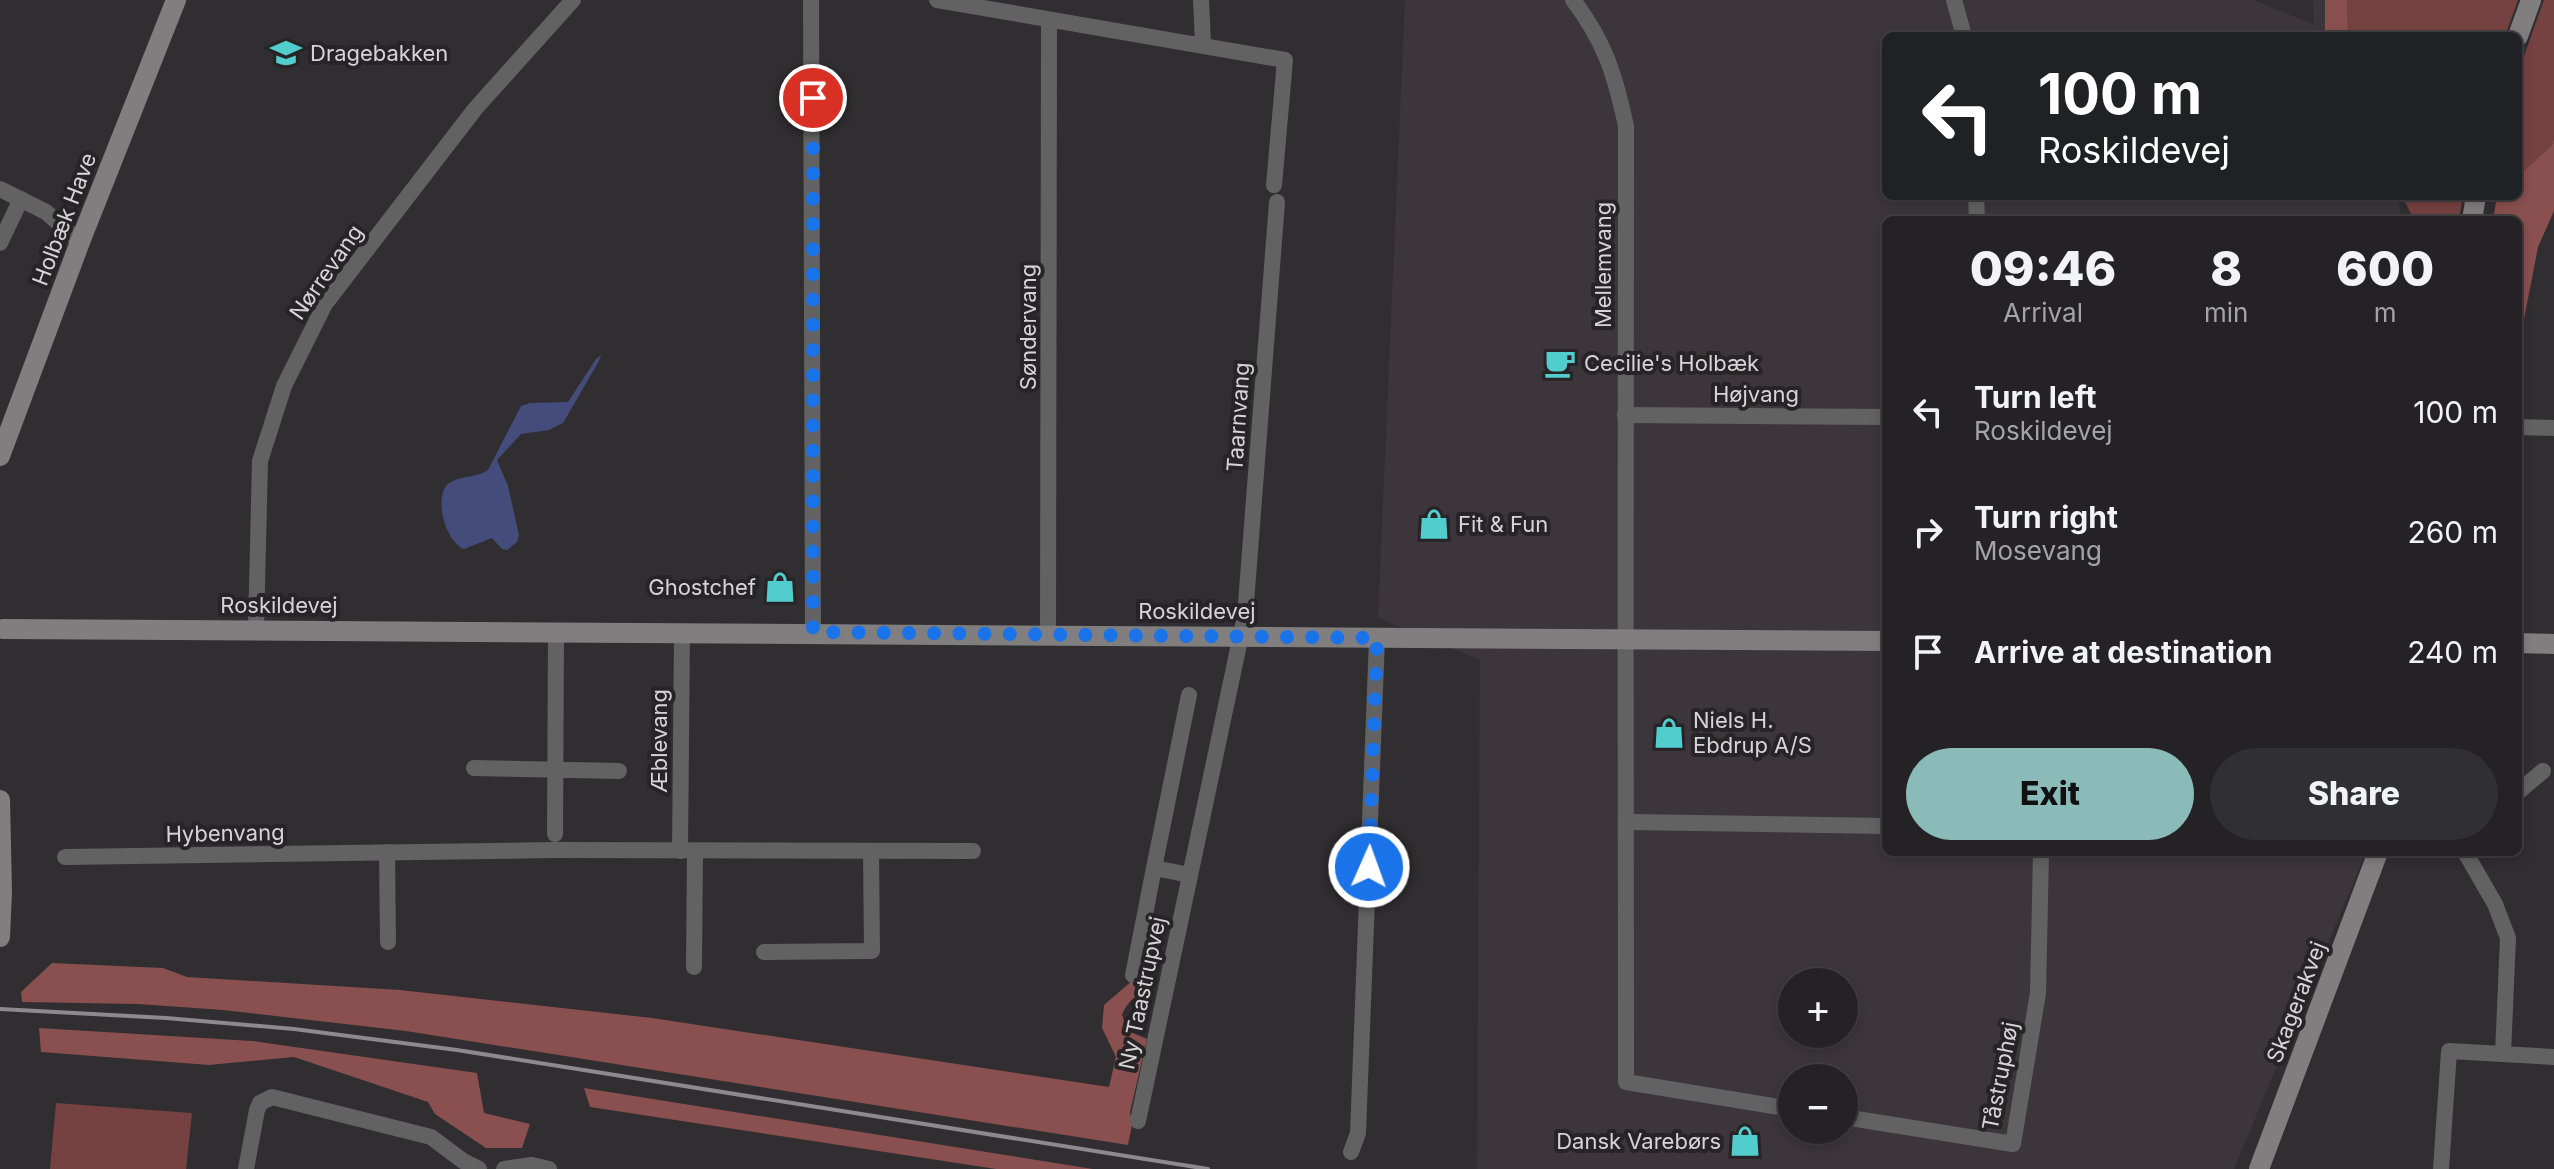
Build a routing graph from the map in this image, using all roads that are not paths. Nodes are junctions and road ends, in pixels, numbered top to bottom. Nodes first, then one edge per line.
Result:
1 (176, 0) edge
2 (573, 0) edge
3 (811, 0) edge
4 (937, 0) edge
5 (1201, 0) edge
6 (1573, 0) edge
7 (1954, 0) edge
8 (2531, 0) edge
9 (1049, 20) junction
10 (1963, 32) edge
11 (2519, 32) edge
12 (1203, 45) junction
13 (1274, 185) dead end
14 (0, 189) edge
15 (21, 199) junction
16 (1277, 202) dead end
17 (80, 242) junction
18 (0, 243) edge
19 (1625, 415) junction
20 (1882, 417) edge
21 (2522, 427) edge
22 (2554, 428) edge
23 (0, 456) edge
24 (1, 629) edge
25 (256, 629) junction
26 (556, 631) junction
27 (682, 632) junction
28 (813, 632) junction
29 (1048, 634) junction
30 (1240, 635) junction
31 (1377, 638) junction
32 (1627, 638) junction
33 (1882, 641) edge
34 (2522, 643) edge
35 (2554, 644) edge
36 (1189, 695) dead end
37 (474, 768) dead end
38 (554, 769) junction
39 (619, 771) dead end
40 (2543, 771) dead end
41 (2522, 789) edge
42 (0, 800) edge
43 (1628, 822) junction
44 (1882, 826) edge
45 (554, 842) junction
46 (688, 851) junction
47 (871, 851) junction
48 (973, 851) dead end
49 (387, 852) junction
50 (2041, 856) edge
51 (2376, 856) edge
52 (2467, 856) edge
53 (65, 857) dead end
54 (1154, 868) junction
55 (1190, 875) junction
56 (0, 937) edge
57 (388, 942) dead end
58 (764, 952) dead end
59 (694, 967) dead end
60 (1133, 975) dead end
61 (2503, 1054) junction
62 (2554, 1057) edge
63 (1778, 1107) edge
64 (1858, 1119) edge
65 (1138, 1121) dead end
66 (1351, 1152) dead end
67 (246, 1169) edge
68 (479, 1169) edge
69 (504, 1169) edge
70 (549, 1169) edge
71 (2259, 1169) edge
72 (2441, 1169) edge

1 - 17 street, Holbæk Have
2 - 25 street, Nørrevang
3 - 28 street
4 - 9 street
5 - 12 street
6 - 19 street, Mellemvang
7 - 10 street
8 - 11 street
9 - 12 street
9 - 29 street, Søndervang
12 - 13 street
14 - 15 street
15 - 17 street
15 - 18 street
16 - 30 street, Taarnvang
17 - 23 street, Holbæk Have
19 - 20 street, Højvang
19 - 32 street, Mellemvang
21 - 22 street
24 - 25 street, Roskildevej
25 - 26 street, Roskildevej
26 - 27 street, Roskildevej
26 - 38 street
27 - 28 street, Roskildevej
27 - 46 street, Æblevang
28 - 29 street, Roskildevej
29 - 30 street, Roskildevej
30 - 31 street, Roskildevej
30 - 55 street, Ny Taastrupvej
31 - 32 street, Roskildevej
31 - 66 street
32 - 33 street, Roskildevej
32 - 43 street
34 - 35 street
36 - 54 street, Ny Taastrupvej
37 - 38 street
38 - 39 street
38 - 45 street
40 - 41 street
42 - 56 street
43 - 44 street
43 - 63 street
45 - 46 street, Hybenvang
45 - 49 street, Hybenvang
46 - 47 street, Hybenvang
46 - 59 street
47 - 48 street, Hybenvang
47 - 58 street
49 - 53 street, Hybenvang
49 - 57 street
50 - 64 street, Tåstruphøj
51 - 71 street, Skagerakvej
52 - 61 street
54 - 55 street
54 - 60 street, Ny Taastrupvej
55 - 65 street, Ny Taastrupvej
61 - 62 street
61 - 72 street
67 - 68 street
69 - 70 street

